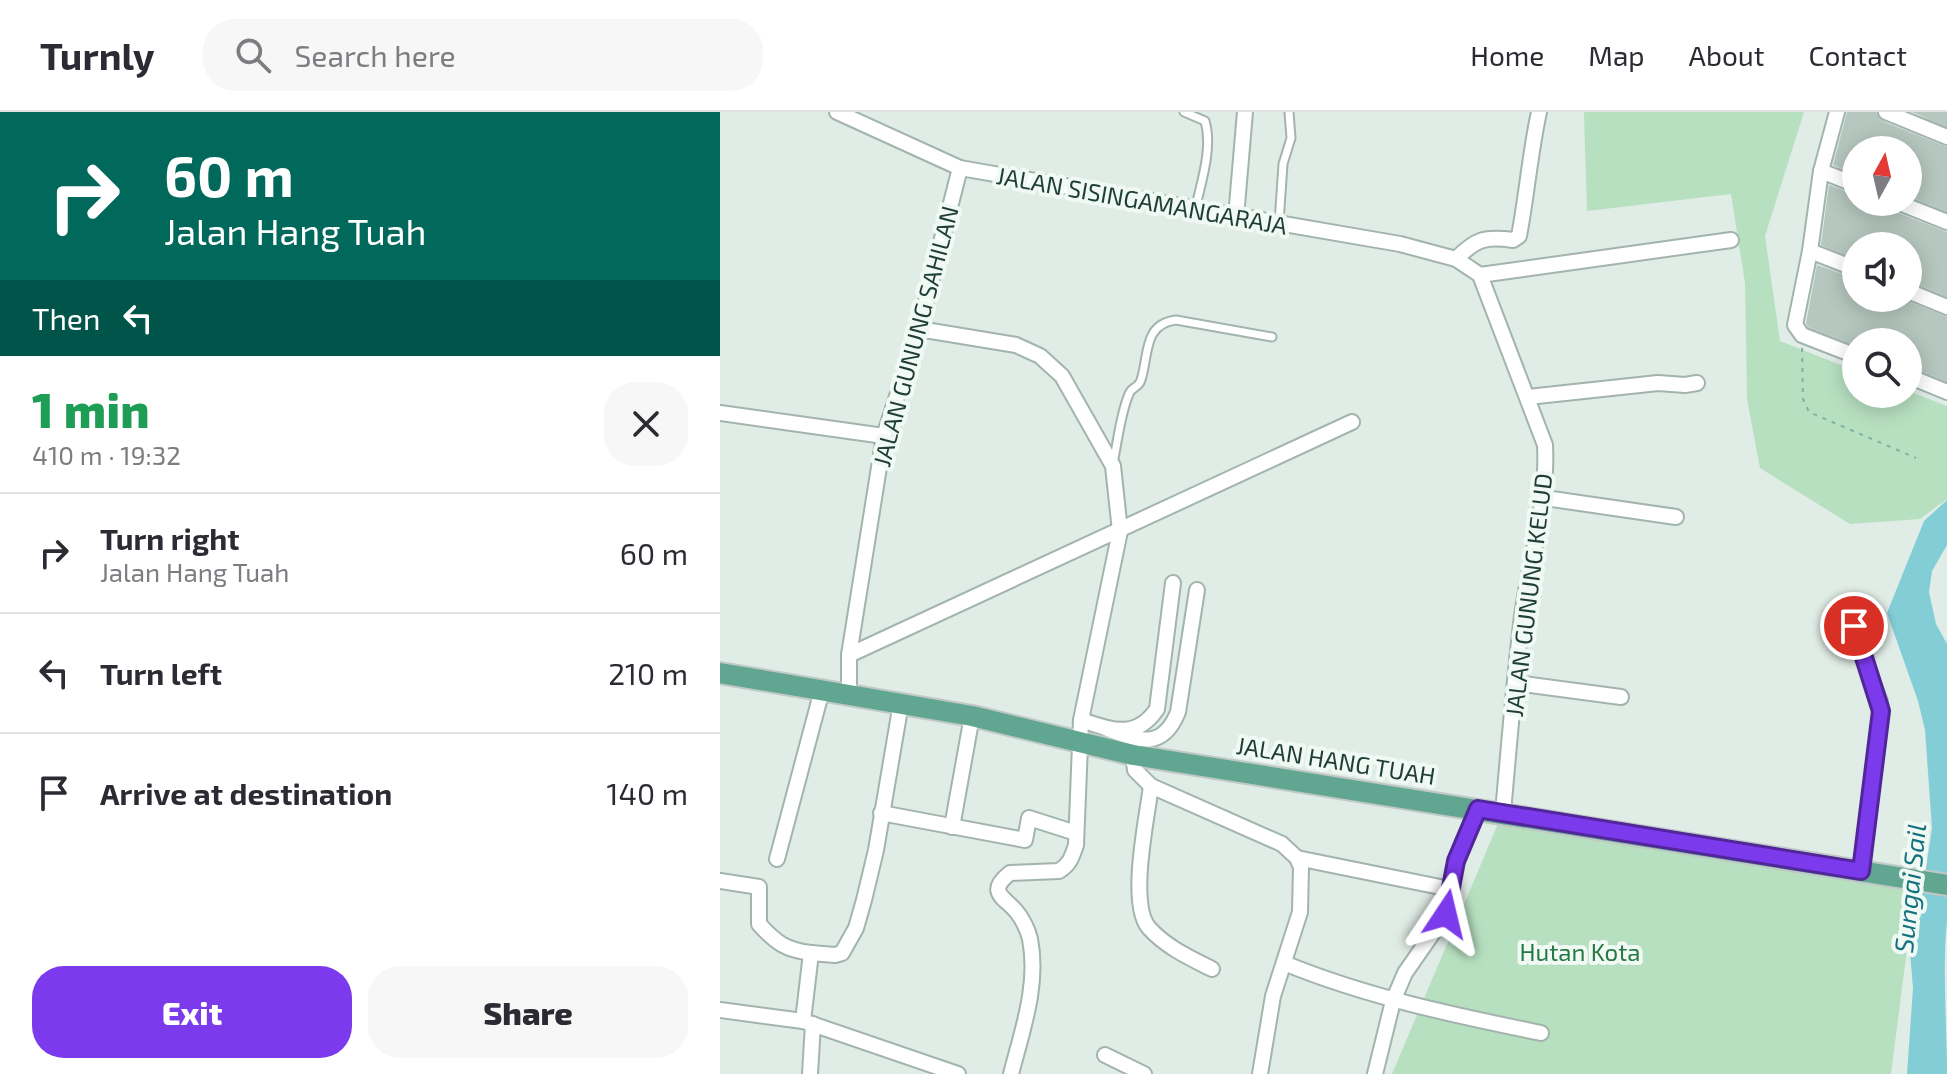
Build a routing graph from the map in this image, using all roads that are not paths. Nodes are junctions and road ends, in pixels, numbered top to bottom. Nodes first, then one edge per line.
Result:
1 (837, 112) edge
2 (1184, 112) edge
3 (1245, 112) edge
4 (1289, 112) edge
5 (1539, 112) edge
6 (1837, 112) edge
7 (1886, 112) edge
8 (1947, 137) edge
9 (960, 168) junction
10 (1821, 171) junction
11 (1842, 179) edge
12 (1195, 210) junction
13 (1922, 212) edge
14 (1236, 217) junction
15 (1947, 222) edge
16 (1279, 223) junction
17 (1731, 240) dead end
18 (1810, 251) junction
19 (1456, 259) junction
20 (1842, 264) edge
21 (1480, 275) junction
22 (1922, 297) edge
23 (1947, 307) edge
24 (919, 329) junction
25 (1272, 337) dead end
26 (1842, 351) edge
27 (1922, 382) edge
28 (1697, 383) dead end
29 (1947, 392) edge
30 (1528, 397) junction
31 (720, 413) edge
32 (1352, 422) dead end
33 (884, 436) junction
34 (1113, 466) junction
35 (1545, 498) junction
36 (1676, 517) dead end
37 (1120, 531) junction
38 (1173, 583) dead end
39 (1197, 590) dead end
40 (1855, 607) dead end
41 (849, 655) junction
42 (720, 673) edge
43 (1516, 683) junction
44 (822, 690) junction
45 (849, 695) junction
46 (1621, 697) dead end
47 (901, 703) junction
48 (972, 716) junction
49 (1081, 720) junction
50 (1105, 728) junction
51 (1078, 742) junction
52 (1133, 755) junction
53 (1151, 786) junction
54 (1478, 809) junction
55 (1503, 812) junction
56 (881, 813) junction
57 (952, 827) junction
58 (1076, 833) junction
59 (1297, 858) junction
60 (777, 859) dead end
61 (1861, 871) junction
62 (720, 881) edge
63 (1947, 885) edge
64 (1450, 889) junction
65 (811, 953) junction
66 (1284, 963) junction
67 (1212, 969) dead end
68 (1393, 1001) junction
69 (720, 1010) edge
70 (808, 1022) junction
71 (1541, 1033) dead end
72 (1105, 1055) dead end
73 (927, 1068) edge
74 (810, 1074) edge
75 (958, 1074) edge
76 (1011, 1074) edge
77 (1144, 1074) edge
78 (1260, 1074) edge
79 (1375, 1074) edge

1 - 9 street, JALAN SISINGAMANGARAJA
2 - 12 lane
3 - 14 street
4 - 16 lane
5 - 19 street
6 - 10 street
7 - 8 street
9 - 12 street, JALAN SISINGAMANGARAJA
9 - 24 street, JALAN GUNUNG SAHILAN
10 - 11 street
10 - 18 street
12 - 14 street, JALAN SISINGAMANGARAJA
13 - 15 street
14 - 16 street, JALAN SISINGAMANGARAJA
16 - 19 street, JALAN SISINGAMANGARAJA
17 - 21 street
18 - 20 street
18 - 26 street
19 - 21 street
21 - 30 street, JALAN GUNUNG KELUD
22 - 23 street
24 - 33 street, JALAN GUNUNG SAHILAN
24 - 34 street
25 - 34 lane
27 - 29 street
28 - 30 street
30 - 35 street, JALAN GUNUNG KELUD
31 - 33 street
32 - 37 street
33 - 41 street, JALAN GUNUNG SAHILAN
34 - 37 street
35 - 36 street
35 - 43 street, JALAN GUNUNG KELUD
37 - 41 street
37 - 49 street
38 - 50 street
39 - 50 street
40 - 61 street
41 - 45 street, JALAN GUNUNG SAHILAN
42 - 44 main road, JALAN HANG TUAH
43 - 46 street
43 - 55 street, JALAN GUNUNG KELUD
44 - 45 main road, JALAN HANG TUAH
44 - 60 street
45 - 47 main road, JALAN HANG TUAH
47 - 48 main road, JALAN HANG TUAH
47 - 56 street
48 - 51 main road, JALAN HANG TUAH
48 - 57 street
49 - 50 street
49 - 51 street
51 - 52 main road, JALAN HANG TUAH
51 - 58 street
52 - 53 street
52 - 54 main road, JALAN HANG TUAH
53 - 59 street
53 - 67 street
54 - 55 main road, JALAN HANG TUAH
54 - 64 street
55 - 61 main road, JALAN HANG TUAH
56 - 57 street
56 - 65 street
57 - 58 street
58 - 76 street
59 - 64 street
59 - 66 street
61 - 63 main road, JALAN HANG TUAH
62 - 65 street
64 - 68 street
65 - 70 street
66 - 68 street
66 - 78 street
68 - 71 street
68 - 79 street
69 - 70 street
70 - 73 street
70 - 74 street
72 - 77 street
73 - 75 street

